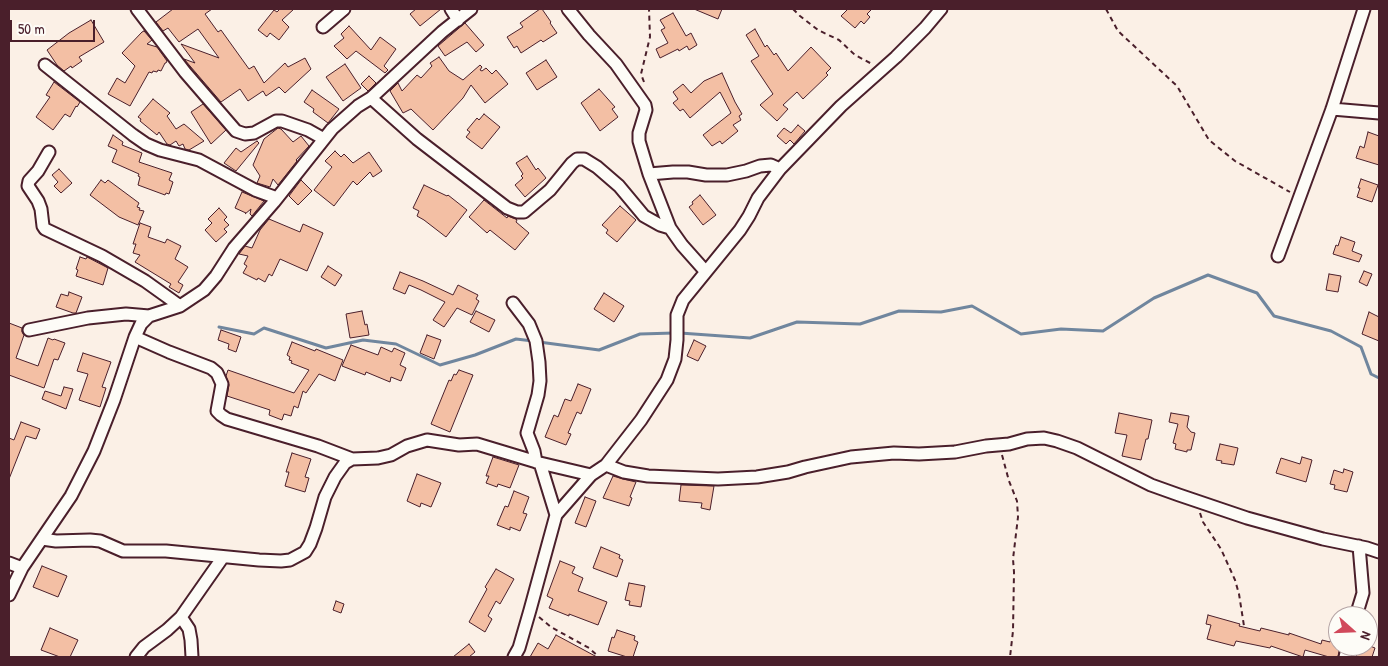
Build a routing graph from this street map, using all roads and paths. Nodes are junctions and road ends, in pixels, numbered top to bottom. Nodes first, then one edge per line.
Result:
1 (136, 9) edge
2 (344, 9) edge
3 (451, 9) edge
4 (471, 9) edge
5 (568, 9) edge
6 (649, 9) edge
7 (793, 9) edge
8 (941, 9) edge
9 (1106, 9) edge
10 (1364, 9) edge
11 (458, 20) junction
12 (324, 27) dead end
13 (45, 65) dead end
14 (883, 68) junction
15 (644, 84) dead end
16 (372, 98) junction
17 (1332, 109) junction
18 (1379, 113) edge
19 (324, 139) junction
20 (49, 152) dead end
21 (780, 168) junction
22 (649, 174) junction
23 (1300, 197) junction
24 (277, 198) junction
25 (670, 228) junction
26 (1278, 256) dead end
27 (706, 272) junction
28 (513, 303) dead end
29 (180, 306) junction
30 (149, 316) junction
31 (30, 330) dead end
32 (135, 337) junction
33 (999, 445) junction
34 (352, 459) junction
35 (538, 462) junction
36 (606, 465) junction
37 (591, 475) junction
38 (1193, 500) junction
39 (556, 515) junction
40 (42, 539) junction
41 (1359, 546) junction
42 (1379, 552) edge
43 (223, 558) junction
44 (9, 563) edge
45 (22, 568) junction
46 (9, 595) edge
47 (1359, 606) edge
48 (530, 610) junction
49 (181, 617) junction
50 (1244, 626) dead end
51 (136, 657) edge
52 (192, 657) edge
53 (514, 657) edge
54 (599, 657) edge
55 (1010, 657) edge

1 - 19 street
2 - 12 street
3 - 11 street
4 - 11 street
5 - 22 street
6 - 15 path
7 - 14 path
8 - 14 street
9 - 23 path
10 - 17 street
11 - 16 street
13 - 24 street
14 - 21 street
16 - 19 street
16 - 25 street
17 - 18 street
17 - 23 street
19 - 24 street
20 - 29 street
21 - 22 street
21 - 27 street
22 - 25 street
23 - 26 street
24 - 29 street
25 - 27 street
27 - 36 street
28 - 35 street
29 - 30 street
30 - 31 street
30 - 32 street
32 - 34 street
32 - 40 street
33 - 36 street
33 - 38 street
33 - 55 path
34 - 35 street
34 - 43 street
35 - 37 street
35 - 39 street
36 - 37 street
37 - 39 street
38 - 41 street
38 - 50 path
39 - 48 street
40 - 43 street
40 - 45 street
41 - 42 street
41 - 47 street
43 - 49 street
44 - 45 street
45 - 46 street
48 - 53 street
48 - 54 path
49 - 51 street
49 - 52 street

